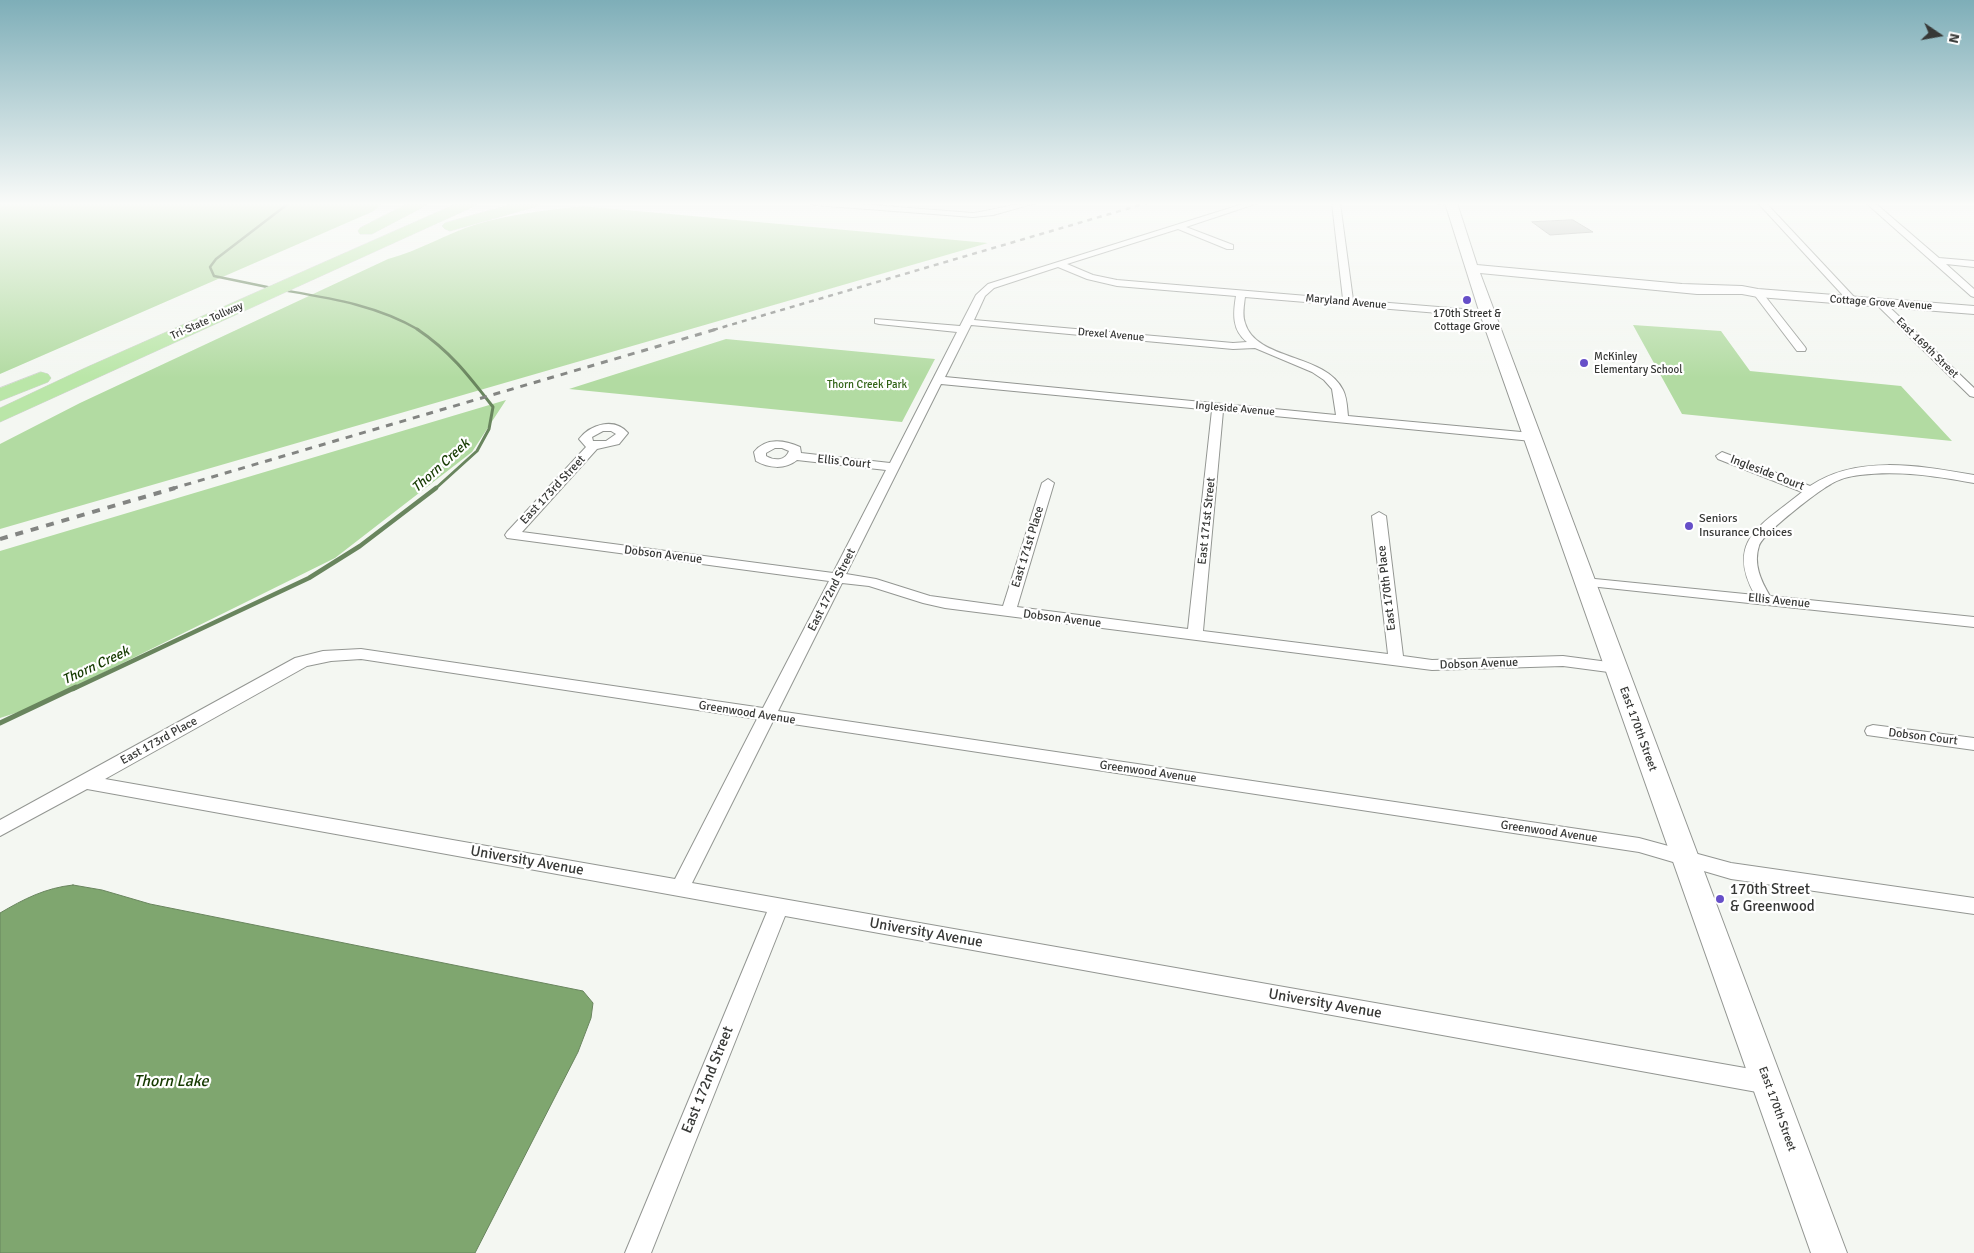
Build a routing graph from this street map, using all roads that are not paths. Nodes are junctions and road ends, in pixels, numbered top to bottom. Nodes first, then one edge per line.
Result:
1 (325, 261) edge
2 (332, 261) edge
3 (334, 261) edge
4 (339, 261) edge
5 (1067, 261) edge
6 (1343, 261) edge
7 (1469, 261) edge
8 (1816, 261) edge
9 (1937, 261) edge
10 (1943, 261) edge
11 (1059, 264) junction
12 (1974, 264) edge
13 (321, 267) junction
14 (1472, 271) junction
15 (1758, 293) junction
16 (1241, 294) junction
17 (1974, 294) edge
18 (1853, 301) junction
19 (1348, 302) junction
20 (1880, 303) junction
21 (1974, 310) edge
22 (1487, 314) junction
23 (879, 321) dead end
24 (965, 325) junction
25 (1254, 345) junction
26 (1801, 349) dead end
27 (937, 380) junction
28 (1974, 394) edge
29 (0, 396) edge
30 (1218, 407) junction
31 (0, 416) edge
32 (1342, 418) junction
33 (1532, 437) junction
34 (594, 445) dead end
35 (794, 456) dead end
36 (1722, 456) dead end
37 (894, 467) junction
38 (1974, 479) edge
39 (1048, 483) dead end
40 (1811, 491) junction
41 (1379, 516) dead end
42 (512, 535) joint
43 (838, 578) junction
44 (1585, 582) junction
45 (1765, 600) junction
46 (1008, 612) junction
47 (1974, 622) edge
48 (1195, 635) junction
49 (320, 656) joint
50 (1396, 660) junction
51 (1616, 668) junction
52 (767, 716) junction
53 (1873, 731) dead end
54 (1974, 744) edge
55 (85, 782) junction
56 (0, 829) edge
57 (1685, 858) junction
58 (680, 888) junction
59 (1974, 906) edge
60 (779, 907) junction
61 (1768, 1083) junction
62 (638, 1253) edge
63 (1829, 1253) edge

1 - 13 highway
2 - 13 highway, Tri-State Tollway
3 - 13 highway, Tri-State Tollway
4 - 13 highway
5 - 11 street
6 - 19 street
7 - 14 street, East 170th Street
8 - 18 street
9 - 17 street
10 - 12 street
11 - 16 street, Maryland Avenue
11 - 24 street, East 172nd Street
13 - 29 highway, Tri-State Tollway
13 - 31 highway
14 - 15 street, Cottage Grove Avenue
14 - 22 street, East 170th Street
15 - 18 street, Cottage Grove Avenue
15 - 26 street
16 - 19 street, Maryland Avenue
16 - 25 street
18 - 20 street, Cottage Grove Avenue
19 - 22 street, Maryland Avenue
20 - 21 street, Cottage Grove Avenue
20 - 28 street, East 169th Street
22 - 33 street, East 170th Street
23 - 24 street, Drexel Avenue
24 - 25 street, Drexel Avenue
24 - 27 street, East 172nd Street
25 - 32 street
27 - 30 street, Ingleside Avenue
27 - 37 street, East 172nd Street
30 - 32 street, Ingleside Avenue
30 - 48 street, East 171st Street
32 - 33 street, Ingleside Avenue
33 - 44 street, East 170th Street
34 - 42 street, East 173rd Street
35 - 37 street, Ellis Court
36 - 40 street, Ingleside Court
37 - 43 street, East 172nd Street
38 - 40 street
39 - 46 street, East 171st Place
40 - 45 street
41 - 50 street, East 170th Place
42 - 43 street, Dobson Avenue
43 - 46 street, Dobson Avenue
43 - 52 street, East 172nd Street
44 - 45 street, Ellis Avenue
44 - 51 street, East 170th Street
45 - 47 street, Ellis Avenue
46 - 48 street, Dobson Avenue
48 - 50 street, Dobson Avenue
49 - 52 street, Greenwood Avenue
49 - 55 street, East 173rd Place
50 - 51 street, Dobson Avenue
51 - 57 street, East 170th Street
52 - 57 street, Greenwood Avenue
52 - 58 street, East 172nd Street
53 - 54 street, Dobson Court
55 - 56 street, East 173rd Place
55 - 58 street, University Avenue
57 - 59 street, Greenwood Avenue
57 - 61 street, East 170th Street
58 - 60 street, University Avenue
60 - 61 street, University Avenue
60 - 62 street, East 172nd Street
61 - 63 street, East 170th Street

